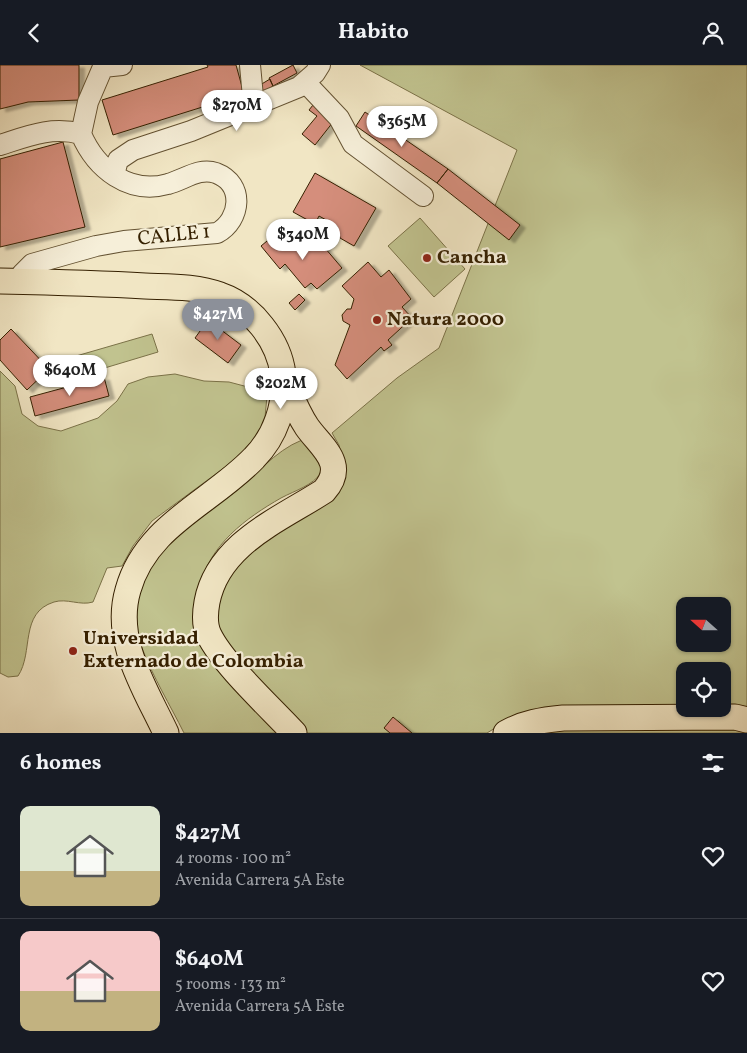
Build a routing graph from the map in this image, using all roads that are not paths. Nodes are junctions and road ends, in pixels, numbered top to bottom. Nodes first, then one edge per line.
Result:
1 (250, 65) edge
2 (320, 65) edge
3 (110, 66) edge
4 (306, 83) junction
5 (256, 105) junction
6 (81, 135) junction
7 (0, 145) edge
8 (114, 175) junction
9 (423, 196) dead end
10 (10, 281) edge
11 (284, 378) junction
12 (308, 428) junction
13 (269, 439) junction
14 (747, 720) edge
15 (166, 733) edge
16 (294, 733) edge
17 (506, 733) edge

1 - 5 street
2 - 4 street
3 - 6 street
4 - 5 street
4 - 9 street
5 - 8 street
6 - 7 street
6 - 8 street, CALLE 1
8 - 10 street, CALLE 1
10 - 11 main road
11 - 12 main road
11 - 13 main road
12 - 13 main road
12 - 16 main road
13 - 15 main road
14 - 17 main road

